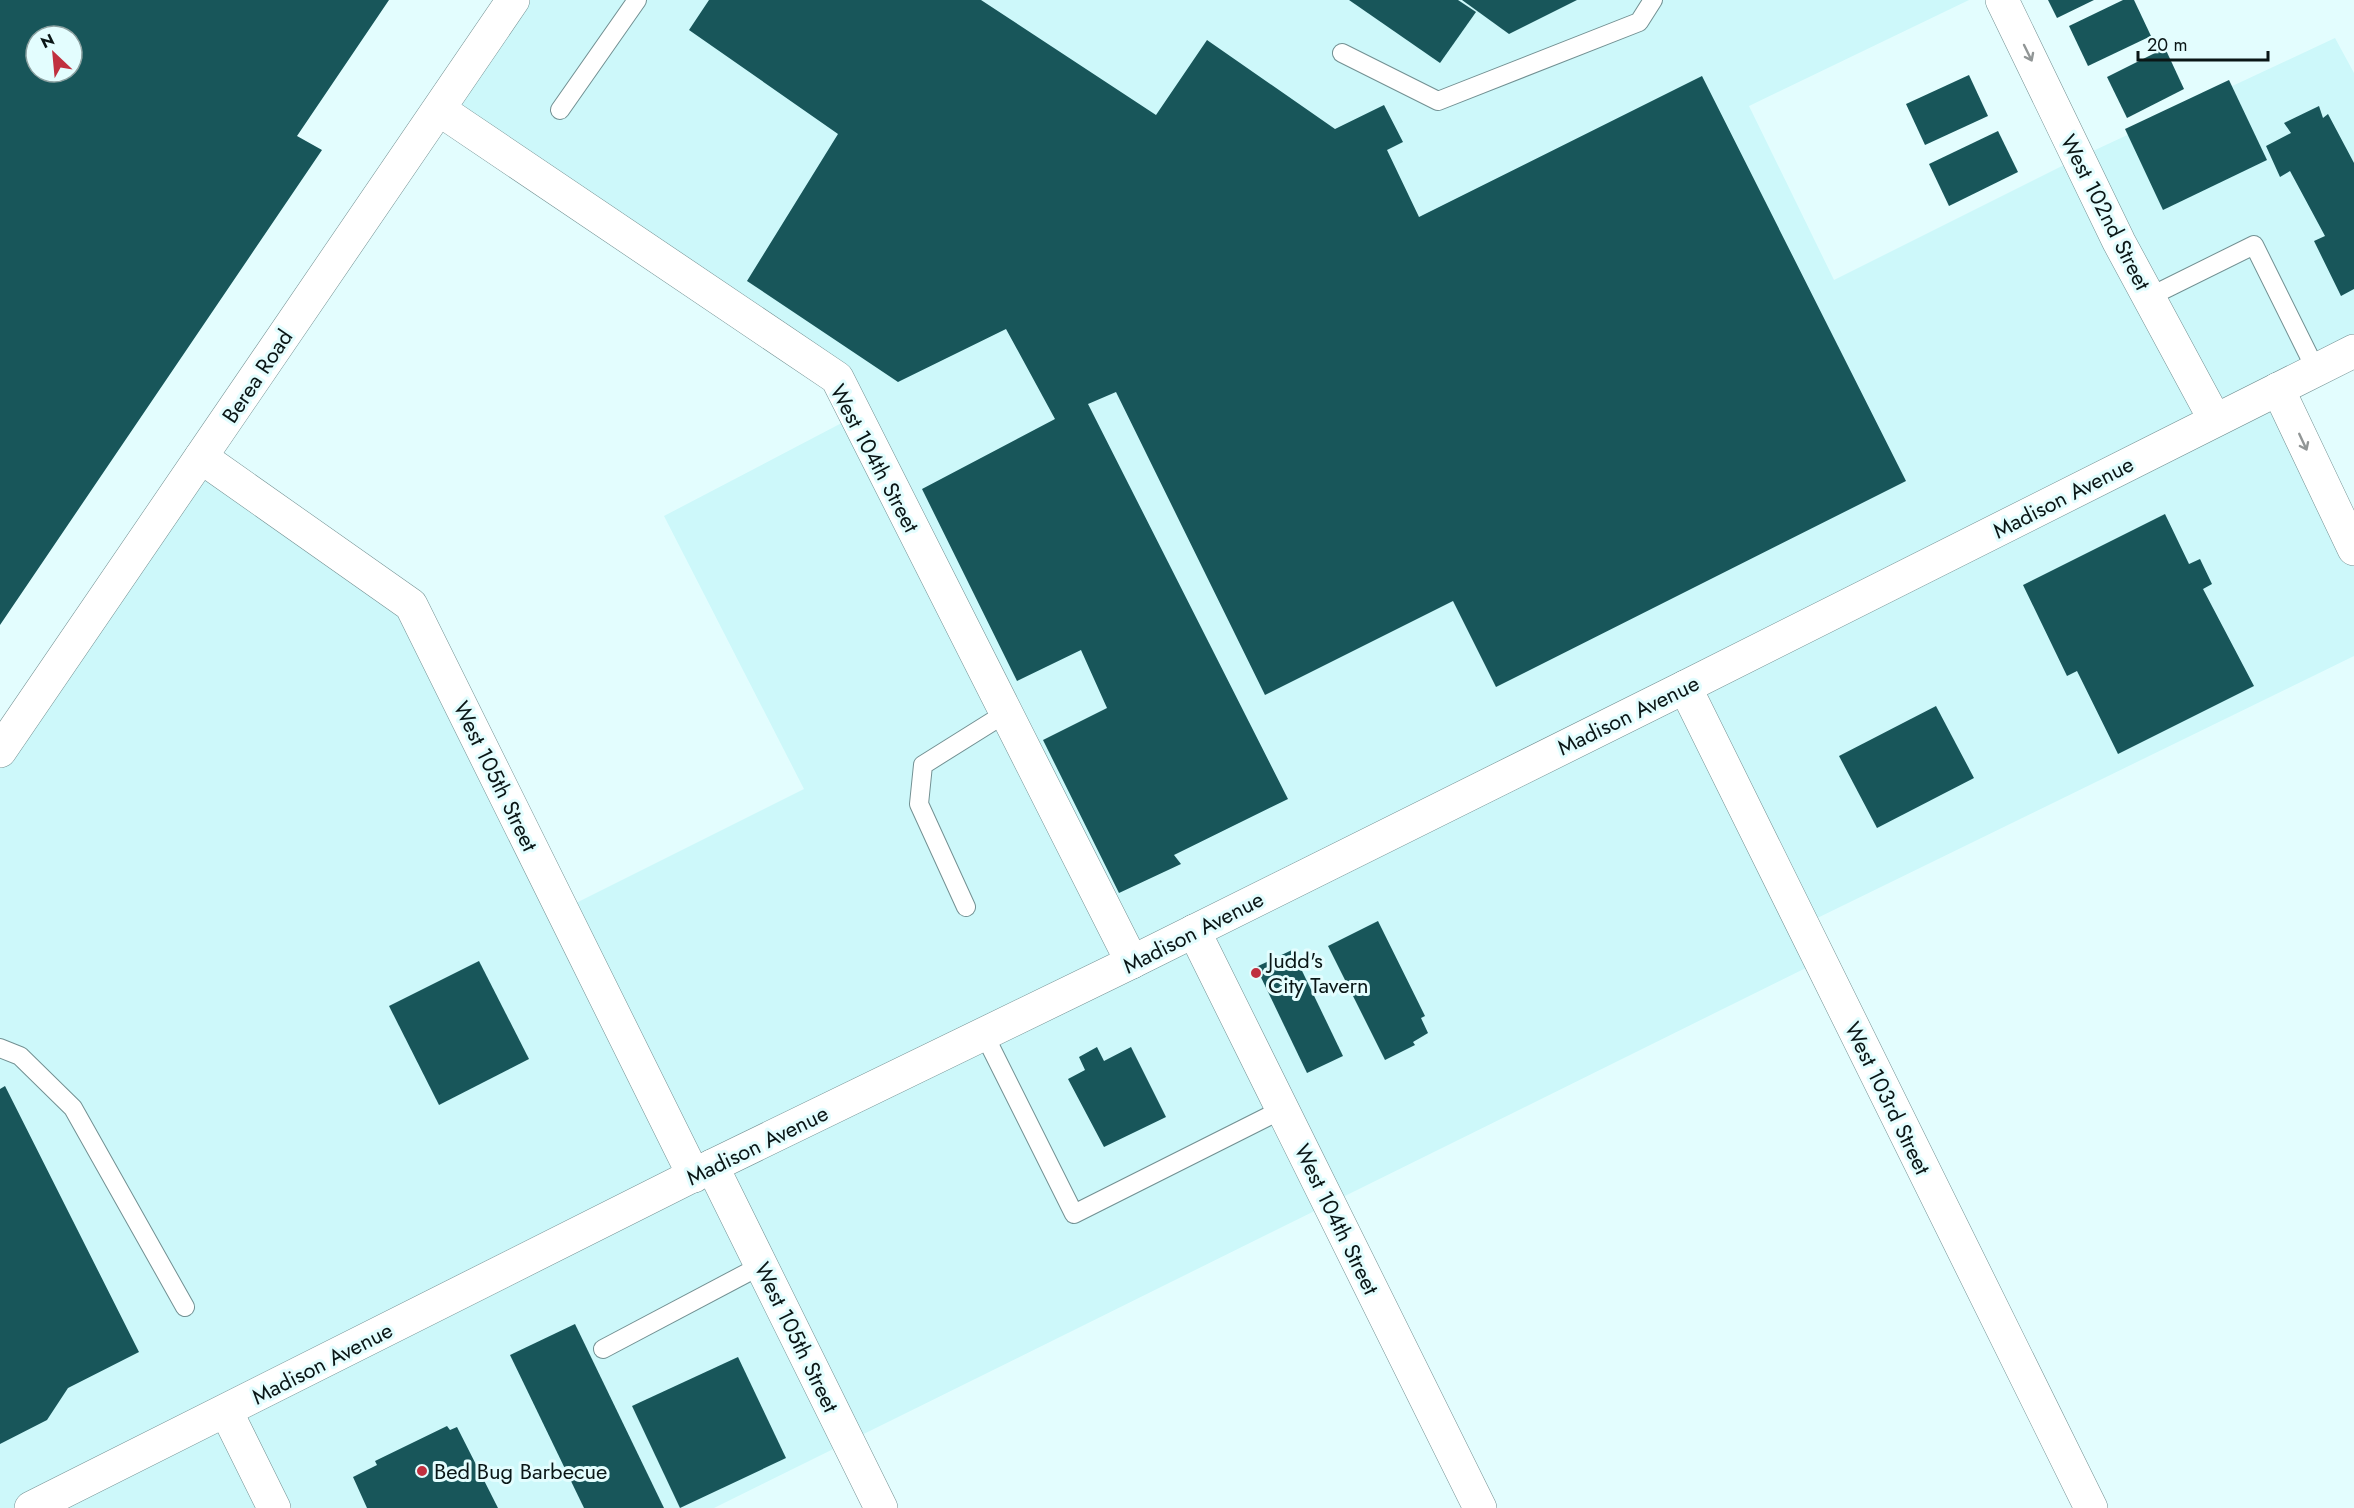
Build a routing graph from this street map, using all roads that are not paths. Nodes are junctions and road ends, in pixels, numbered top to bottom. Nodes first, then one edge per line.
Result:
1 (513, 0) edge
2 (637, 0) edge
3 (1653, 0) edge
4 (2002, 0) edge
5 (1342, 53) dead end
6 (440, 110) junction
7 (560, 110) dead end
8 (2149, 297) junction
9 (2354, 351) edge
10 (2316, 370) junction
11 (2278, 389) junction
12 (2215, 420) junction
13 (201, 457) junction
14 (2354, 549) edge
15 (1685, 687) junction
16 (1006, 713) junction
17 (0, 751) edge
18 (966, 907) dead end
19 (1194, 931) junction
20 (1132, 962) junction
21 (984, 1034) junction
22 (0, 1048) edge
23 (1283, 1109) junction
24 (703, 1171) junction
25 (762, 1265) junction
26 (185, 1306) dead end
27 (603, 1349) dead end
28 (226, 1411) junction
29 (30, 1508) edge
30 (274, 1508) edge
31 (881, 1508) edge
32 (1480, 1508) edge
33 (2091, 1508) edge

1 - 6 street, Berea Road
2 - 7 lane
3 - 5 lane
4 -> 8 street, West 102nd Street
6 - 13 street, Berea Road
6 - 16 street, West 104th Street
8 - 10 lane
8 - 12 street, West 102nd Street
9 - 10 street, Madison Avenue
10 - 11 street, Madison Avenue
11 - 12 street, Madison Avenue
11 -> 14 street
12 - 15 street, Madison Avenue
13 - 17 street, Berea Road
13 - 24 street, West 105th Street
15 - 19 street, Madison Avenue
15 - 33 street, West 103rd Street
16 - 18 lane
16 - 20 street, West 104th Street
19 - 20 street, Madison Avenue
19 - 23 street, West 104th Street
20 - 21 street, Madison Avenue
21 - 23 lane
21 - 24 street, Madison Avenue
22 - 26 lane
23 - 32 street, West 104th Street
24 - 25 street, West 105th Street
24 - 28 street, Madison Avenue
25 - 27 lane
25 - 31 street, West 105th Street
28 - 29 street, Madison Avenue
28 - 30 street

